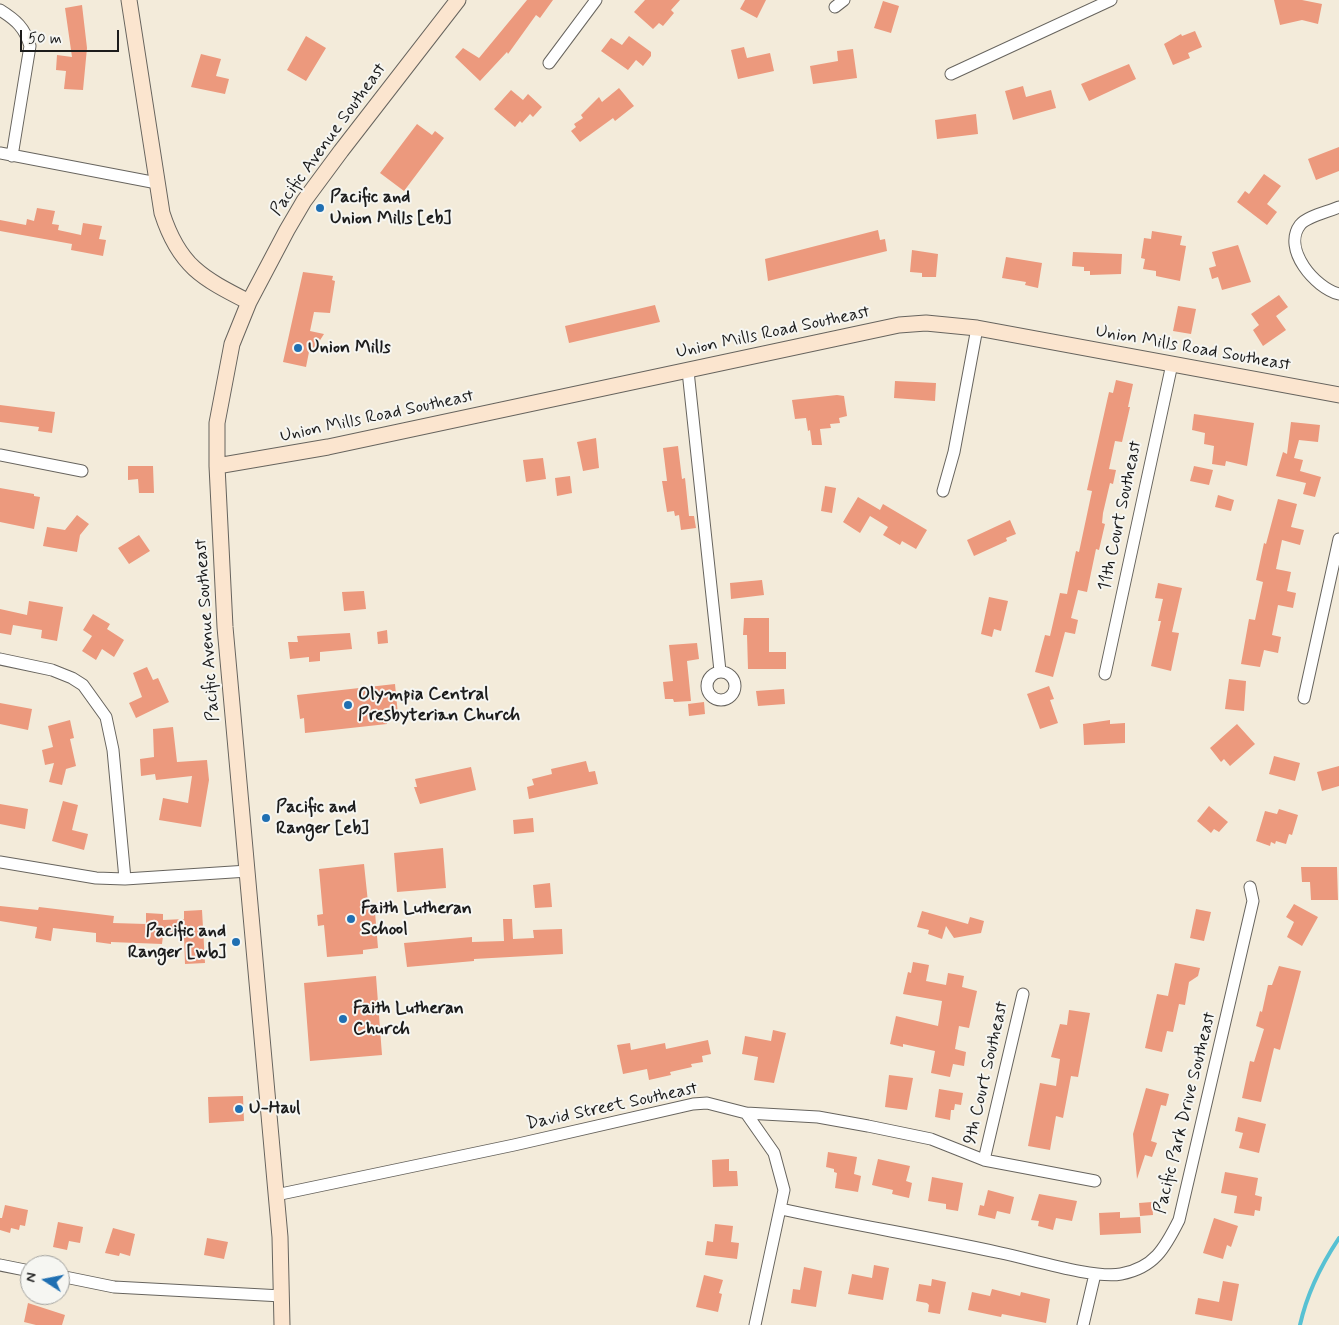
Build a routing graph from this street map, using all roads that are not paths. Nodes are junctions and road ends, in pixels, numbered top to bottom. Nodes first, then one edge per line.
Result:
1 (129, 0) edge
2 (458, 0) edge
3 (596, 0) edge
4 (1111, 0) edge
5 (0, 10) edge
6 (549, 63) dead end
7 (950, 74) dead end
8 (0, 153) edge
9 (12, 156) junction
10 (157, 183) junction
11 (1339, 207) edge
12 (1339, 294) edge
13 (249, 302) junction
14 (978, 328) junction
15 (1172, 364) junction
16 (688, 371) junction
17 (1339, 395) edge
18 (0, 455) edge
19 (217, 466) junction
20 (82, 471) dead end
21 (944, 491) dead end
22 (1339, 538) edge
23 (0, 660) edge
24 (720, 671) dead end
25 (1104, 674) dead end
26 (1304, 698) dead end
27 (0, 862) edge
28 (248, 871) junction
29 (125, 879) junction
30 (1250, 887) dead end
31 (1023, 994) dead end
32 (746, 1113) junction
33 (984, 1160) junction
34 (1095, 1181) dead end
35 (276, 1195) junction
36 (781, 1209) junction
37 (0, 1265) edge
38 (20, 1269) edge
39 (1095, 1274) junction
40 (70, 1278) edge
41 (282, 1296) junction
42 (282, 1325) edge
43 (755, 1325) edge
44 (1083, 1325) edge

1 - 10 street
2 - 13 street, Pacific Avenue Southeast
3 - 6 street
4 - 7 street
5 - 9 street
8 - 9 street
9 - 10 street
10 - 13 street
11 - 12 street
13 - 19 street, Pacific Avenue Southeast
14 - 15 street, Union Mills Road Southeast
14 - 16 street, Union Mills Road Southeast
14 - 21 street
15 - 17 street, Union Mills Road Southeast
15 - 25 street, 11th Court Southeast
16 - 19 street, Union Mills Road Southeast
16 - 24 street
18 - 20 street
19 - 28 street, Pacific Avenue Southeast
22 - 26 street
23 - 29 street
27 - 29 street
28 - 29 street
28 - 35 street, Pacific Avenue Southeast
30 - 39 street, Pacific Park Drive Southeast
31 - 33 street, 9th Court Southeast
32 - 33 street, David Street Southeast
32 - 35 street, David Street Southeast
32 - 36 street
33 - 34 street, David Street Southeast
35 - 41 street, Pacific Avenue Southeast
36 - 39 street, Pacific Park Drive Southeast
36 - 43 street
37 - 38 street
39 - 44 street
40 - 41 street
41 - 42 street, Pacific Avenue Southeast

